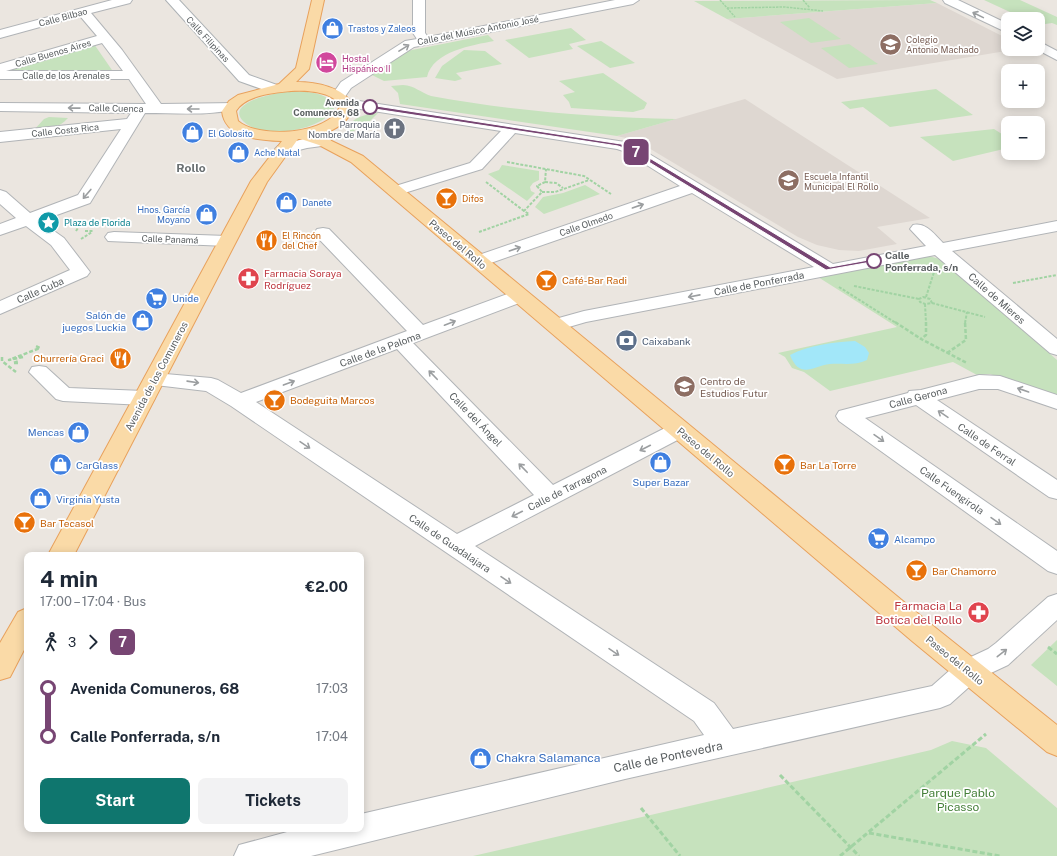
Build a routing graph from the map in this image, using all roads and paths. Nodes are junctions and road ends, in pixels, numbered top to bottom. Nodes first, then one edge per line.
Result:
1 (126, 0) edge
2 (172, 0) edge
3 (318, 0) edge
4 (419, 0) edge
5 (633, 0) edge
6 (720, 0) edge
7 (803, 0) edge
8 (948, 0) edge
9 (563, 1) edge
10 (727, 8) junction
11 (811, 9) junction
12 (823, 11) dead end
13 (82, 12) junction
14 (571, 12) junction
15 (734, 17) dead end
16 (0, 22) edge
17 (1001, 26) edge
18 (6, 32) edge
19 (1051, 37) dead end
20 (105, 38) junction
21 (1045, 38) edge
22 (424, 40) junction
23 (1045, 49) edge
24 (1057, 56) edge
25 (0, 68) edge
26 (302, 69) junction
27 (0, 75) edge
28 (133, 75) junction
29 (244, 78) junction
30 (278, 87) junction
31 (312, 87) junction
32 (245, 97) junction
33 (342, 99) junction
34 (232, 106) junction
35 (0, 107) edge
36 (106, 108) junction
37 (140, 108) junction
38 (156, 108) junction
39 (131, 123) junction
40 (334, 123) junction
41 (512, 128) junction
42 (298, 134) junction
43 (262, 135) junction
44 (0, 137) edge
45 (324, 142) junction
46 (282, 149) junction
47 (357, 160) junction
48 (500, 160) dead end
49 (546, 169) junction
50 (262, 175) junction
51 (483, 180) dead end
52 (590, 180) junction
53 (545, 182) junction
54 (693, 187) junction
55 (564, 189) junction
56 (395, 191) junction
57 (542, 192) junction
58 (0, 195) edge
59 (614, 196) dead end
60 (524, 211) junction
61 (28, 220) junction
62 (1057, 226) edge
63 (919, 229) dead end
64 (0, 230) edge
65 (94, 231) dead end
66 (479, 232) dead end
67 (324, 233) dead end
68 (114, 237) dead end
69 (227, 241) junction
70 (70, 246) junction
71 (937, 257) junction
72 (478, 261) junction
73 (1057, 275) edge
74 (832, 276) junction
75 (842, 284) dead end
76 (1007, 284) dead end
77 (837, 286) dead end
78 (850, 286) dead end
79 (520, 296) junction
80 (926, 297) junction
81 (919, 299) junction
82 (932, 303) junction
83 (925, 304) junction
84 (0, 308) edge
85 (967, 312) junction
86 (988, 318) dead end
87 (555, 325) junction
88 (421, 334) junction
89 (921, 339) junction
90 (401, 342) junction
91 (1057, 350) edge
92 (947, 353) junction
93 (2, 357) dead end
94 (966, 363) dead end
95 (30, 374) joint
96 (149, 388) junction
97 (916, 396) junction
98 (240, 401) junction
99 (1057, 402) edge
100 (847, 416) joint
101 (680, 430) junction
102 (1057, 491) edge
103 (550, 496) junction
104 (455, 546) junction
105 (63, 552) edge
106 (1057, 564) edge
107 (1057, 604) edge
108 (24, 625) edge
109 (1045, 645) dead end
110 (1057, 654) edge
111 (0, 669) edge
112 (968, 671) junction
113 (986, 734) dead end
114 (1057, 743) edge
115 (727, 744) junction
116 (780, 775) dead end
117 (641, 808) dead end
118 (364, 828) edge
119 (348, 832) edge
120 (868, 833) junction
121 (850, 847) junction
122 (250, 856) edge
123 (680, 856) edge
124 (840, 856) edge
125 (859, 856) edge
126 (1000, 856) edge

1 - 13 street, Calle Bilbao
2 - 29 street, Calle Filipinas
3 - 26 main road
4 - 22 street
5 - 14 street, Calle del Músico Antonio José
6 - 10 path
7 - 11 path
17 -> 8 street
9 - 14 street
10 - 11 path
10 - 15 path
11 - 12 path
13 - 18 street, Calle Bilbao
13 - 20 street
14 - 22 street, Calle del Músico Antonio José
16 - 18 street
19 - 21 street
20 - 25 street, Calle Buenos Aires
20 - 28 street
33 -> 22 street, Calle del Músico Antonio José
23 - 24 street
26 - 30 main road
26 - 31 main road
27 - 28 street, Calle de los Arenales
28 - 36 street
28 - 38 street
29 - 30 street, Calle Filipinas
29 - 32 street
30 - 31 main road
30 - 32 main road
31 - 33 main road
32 - 34 main road
33 - 40 main road
33 - 41 street
34 -> 38 street, Calle Cuenca
34 - 43 main road
36 -> 35 street, Calle Cuenca
36 - 37 street, Calle Cuenca
37 - 38 street, Calle Cuenca
37 - 39 street
39 - 44 street, Calle Costa Rica
39 -> 61 street
40 - 42 main road
40 - 47 main road, Paseo del Rollo
41 - 54 street
41 - 56 street
42 - 43 main road
42 - 45 main road, Paseo del Rollo
42 - 46 main road, Avenida de los Comuneros
43 - 50 main road, Avenida de los Comuneros
45 - 46 street
45 - 47 main road, Paseo del Rollo
46 - 50 main road, Avenida de los Comuneros
47 - 56 main road, Paseo del Rollo
48 - 49 path, Calle Olmedo
49 - 52 path, Calle Olmedo
49 - 53 path
50 - 69 main road, Avenida de los Comuneros
51 - 60 path
52 - 55 path
52 - 59 path, Calle Olmedo
53 - 55 path
53 - 57 path
72 -> 54 street, Calle Olmedo
54 - 74 street
55 - 57 path
56 - 72 main road, Paseo del Rollo
57 - 60 path
58 - 61 street
60 - 66 path
61 - 64 street
61 - 70 street
62 - 71 street, Calle de Ponferrada
63 - 71 street, Calle de Mieres
65 - 70 path
67 - 88 street
68 - 69 street, Calle Panamá
69 - 96 main road, Avenida de los Comuneros
70 - 84 street, Calle Cuba
71 - 74 street, Calle de Ponferrada
71 - 80 path
71 - 91 street, Calle de Mieres
72 - 79 main road, Paseo del Rollo
73 - 76 path
74 - 75 path
74 -> 87 street, Calle de Ponferrada
77 - 89 path
78 - 81 path
79 - 87 main road, Paseo del Rollo
88 -> 79 street, Calle de la Paloma
80 - 81 path
80 - 82 path
81 - 83 path
82 - 83 path
82 - 85 path
83 - 89 path
85 - 86 path
85 - 92 path
87 - 101 main road, Paseo del Rollo
88 - 90 street, Calle de la Paloma
89 - 92 path
98 -> 90 street, Calle de la Paloma
103 -> 90 street, Calle del Ángel
92 - 94 path
93 - 95 path
95 - 96 street, Calle de Guadalajara
96 -> 98 street, Calle de Guadalajara
96 - 105 main road, Avenida de los Comuneros
99 -> 97 street, Calle Gerona
97 - 100 street, Calle Gerona
102 -> 97 street, Calle de Ferral
98 -> 104 street, Calle de Guadalajara
100 -> 106 street, Calle Fuengirola
101 -> 103 street, Calle de Tarragona
101 - 112 main road, Paseo del Rollo
103 -> 104 street, Calle de Tarragona
104 -> 115 street, Calle de Guadalajara
112 -> 107 street, Calle de Pontevedra
108 - 111 main road
109 - 110 path
112 - 114 main road, Paseo del Rollo
112 - 115 street, Calle de Pontevedra
113 - 120 path
115 - 118 street, Calle de Pontevedra
116 - 121 path
117 - 123 path
119 - 122 street, Calle de Pontevedra
120 - 121 path
120 - 126 path
121 - 124 path
121 - 125 path

